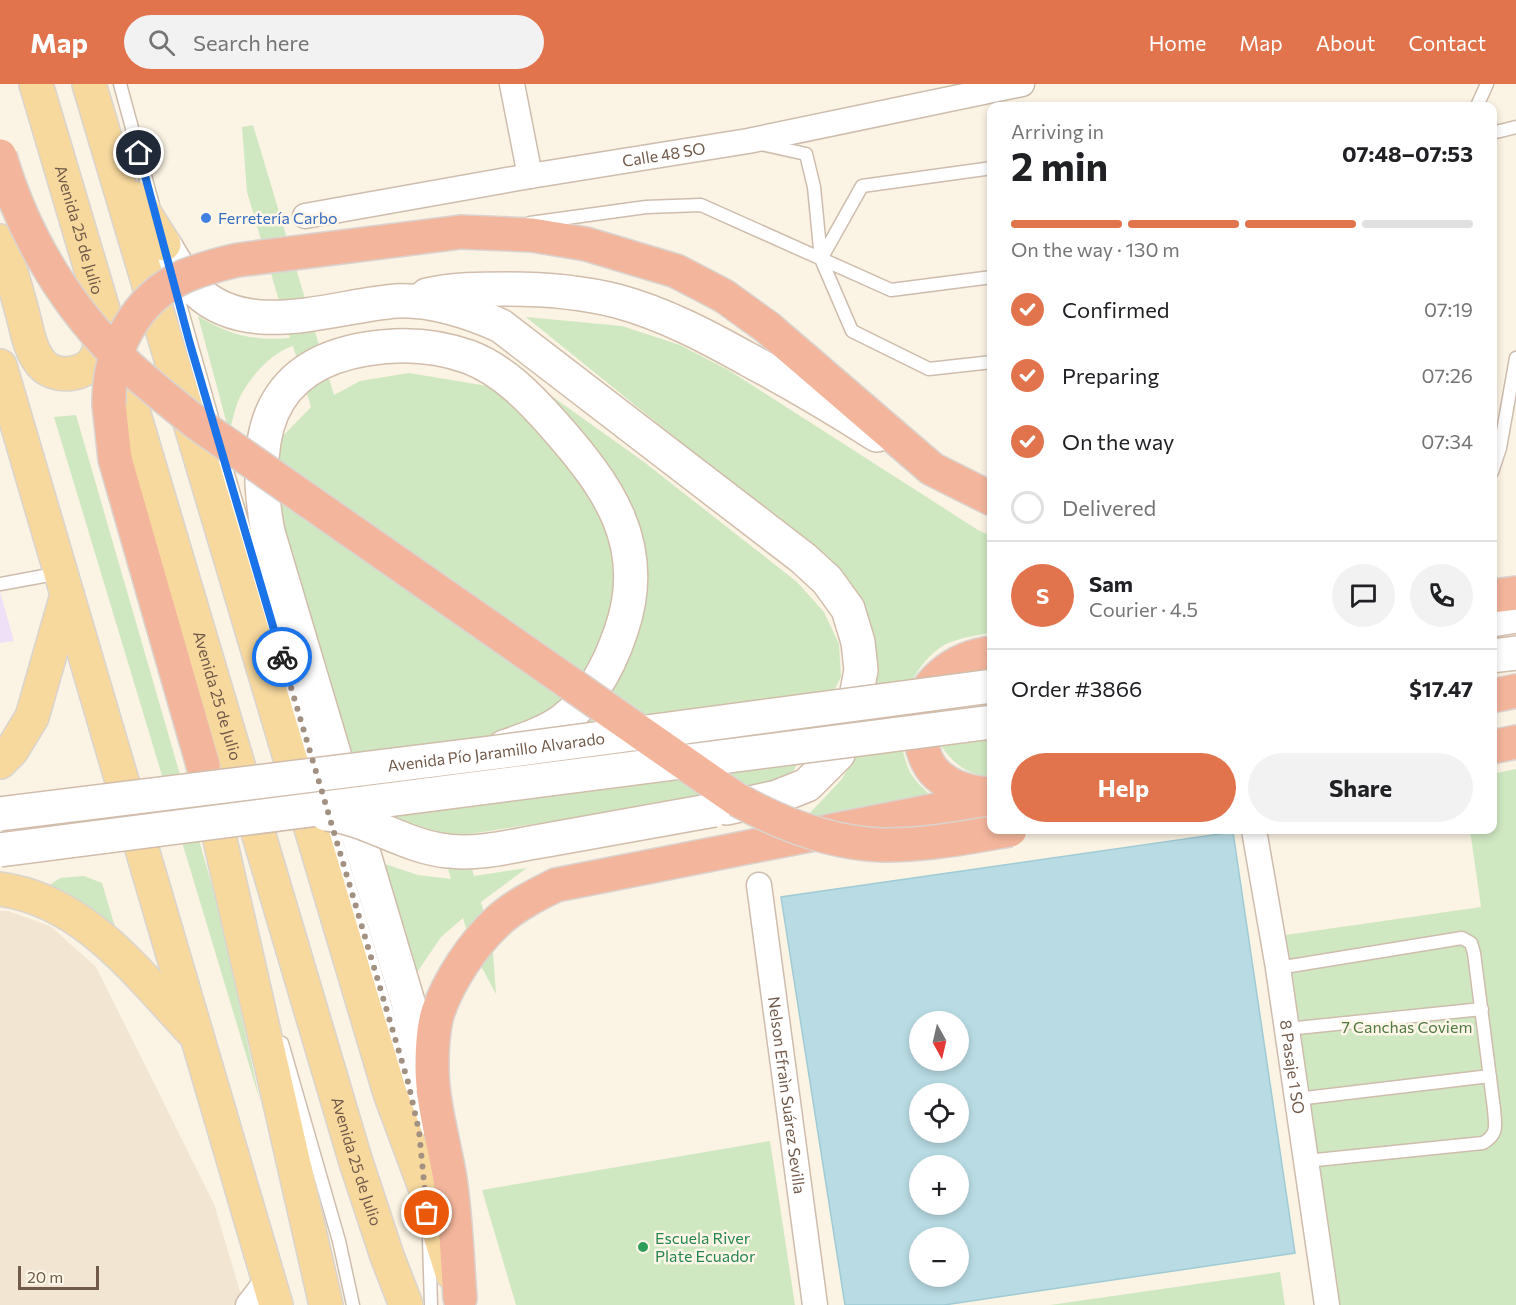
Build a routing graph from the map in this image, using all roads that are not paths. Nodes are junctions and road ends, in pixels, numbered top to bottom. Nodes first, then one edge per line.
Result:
1 (36, 84) edge
2 (58, 84) edge
3 (88, 84) edge
4 (120, 84) edge
5 (512, 84) edge
6 (1022, 84) edge
7 (1487, 84) edge
8 (947, 91) edge
9 (1479, 102) edge
10 (1516, 127) edge
11 (1497, 132) edge
12 (748, 141) junction
13 (0, 156) edge
14 (111, 161) junction
15 (987, 169) edge
16 (530, 176) junction
17 (305, 216) dead end
18 (461, 232) junction
19 (0, 241) edge
20 (164, 244) junction
21 (85, 248) junction
22 (821, 259) junction
23 (987, 278) edge
24 (398, 301) junction
25 (1516, 358) edge
26 (987, 363) edge
27 (0, 366) edge
28 (1497, 457) edge
29 (932, 469) junction
30 (987, 496) edge
31 (0, 584) edge
32 (64, 584) junction
33 (1497, 584) edge
34 (1516, 584) edge
35 (1516, 593) edge
36 (1497, 595) edge
37 (1516, 616) edge
38 (1497, 619) edge
39 (1516, 652) edge
40 (987, 653) edge
41 (1497, 655) edge
42 (987, 687) edge
43 (1516, 691) edge
44 (1497, 695) edge
45 (987, 723) edge
46 (1516, 742) edge
47 (1497, 746) edge
48 (490, 753) junction
49 (0, 762) edge
50 (202, 762) junction
51 (987, 794) edge
52 (987, 800) edge
53 (297, 812) junction
54 (0, 814) edge
55 (987, 834) edge
56 (1255, 834) edge
57 (0, 850) edge
58 (759, 885) dead end
59 (0, 889) edge
60 (1278, 968) junction
61 (268, 991) dead end
62 (1482, 1009) junction
63 (277, 1025) dead end
64 (1287, 1029) junction
65 (196, 1036) junction
66 (1490, 1076) junction
67 (1297, 1100) junction
68 (437, 1115) junction
69 (1306, 1161) junction
70 (426, 1190) junction
71 (275, 1296) edge
72 (453, 1303) edge
73 (248, 1305) edge
74 (326, 1305) edge
75 (353, 1305) edge
76 (406, 1305) edge
77 (815, 1305) edge
78 (1327, 1305) edge

1 - 21 main road, Avenida 25 de Julio
2 - 21 main road
3 - 14 main road
4 - 20 lane
5 - 16 street
6 - 8 street, Calle 48 SO
7 - 9 lane
8 - 12 street, Calle 48 SO
10 - 11 lane
12 - 16 street, Calle 48 SO
12 - 22 lane
13 - 55 highway, bridge
14 - 20 main road
14 - 70 main road
15 - 22 lane
16 - 17 street, Calle 48 SO
18 - 22 lane
18 - 29 highway
18 - 50 highway, bridge
19 - 21 main road
20 - 24 main road
20 - 70 lane
21 - 76 main road, Avenida 25 de Julio
22 - 23 lane
22 - 26 lane
24 - 29 main road
24 - 53 main road, bridge
25 - 28 lane
27 - 32 main road
29 - 30 highway
31 - 32 lane
32 - 49 main road
32 - 65 main road
33 - 34 highway
35 - 36 highway
37 - 38 main road
39 - 41 main road
40 - 51 highway
42 - 48 main road, Avenida Pío Jaramillo Alvarado, bridge
43 - 44 highway
45 - 53 main road, Avenida Pío Jaramillo Alvarado, bridge
46 - 47 highway
48 - 54 main road, Avenida Pío Jaramillo Alvarado, bridge
48 - 68 main road, bridge
50 - 61 lane, Avenida 25 de Julio
50 - 74 main road, Avenida 25 de Julio
52 - 68 highway
53 - 57 main road, Avenida Pío Jaramillo Alvarado, bridge
56 - 60 street, 8 Pasaje 1 SO
58 - 77 street, Nelson Efraìn Suárez Sevilla
59 - 65 main road
60 - 62 lane
60 - 64 street, 8 Pasaje 1 SO
62 - 64 lane
62 - 66 lane
63 - 75 lane
64 - 67 street, 8 Pasaje 1 SO
65 - 71 main road
66 - 67 lane
66 - 69 lane
67 - 69 street, 8 Pasaje 1 SO
68 - 72 highway
69 - 78 street, 8 Pasaje 1 SO
70 - 72 main road
71 - 73 street

